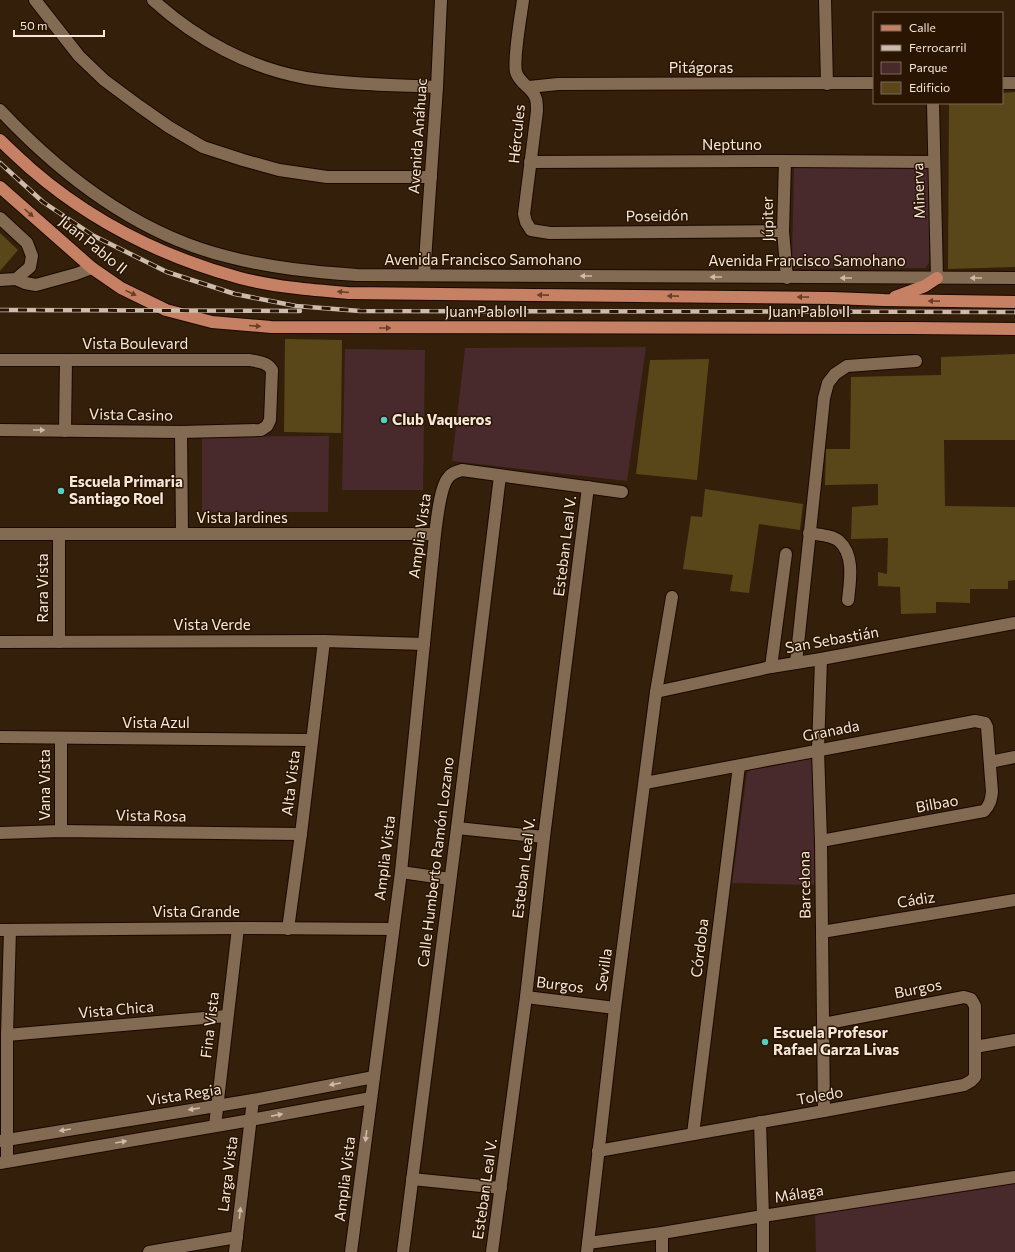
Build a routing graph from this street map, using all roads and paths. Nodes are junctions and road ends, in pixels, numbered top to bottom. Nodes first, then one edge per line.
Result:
1 (35, 0) edge
2 (154, 0) edge
3 (441, 0) edge
4 (523, 0) edge
5 (825, 0) edge
6 (873, 83) edge
7 (1003, 83) edge
8 (1015, 83) edge
9 (827, 84) junction
10 (437, 87) junction
11 (529, 87) junction
12 (933, 104) edge
13 (0, 110) edge
14 (0, 140) edge
15 (785, 161) junction
16 (530, 162) junction
17 (934, 162) junction
18 (431, 177) junction
19 (0, 187) edge
20 (0, 218) edge
21 (531, 230) joint
22 (783, 231) junction
23 (92, 268) junction
24 (424, 275) junction
25 (786, 278) junction
26 (937, 278) junction
27 (1015, 278) edge
28 (0, 280) edge
29 (16, 280) junction
30 (884, 300) junction
31 (1015, 302) edge
32 (1015, 329) edge
33 (0, 360) edge
34 (66, 360) junction
35 (916, 361) dead end
36 (0, 430) edge
37 (261, 430) joint
38 (65, 431) junction
39 (182, 432) junction
40 (500, 476) junction
41 (588, 487) junction
42 (622, 492) dead end
43 (809, 533) junction
44 (0, 534) edge
45 (59, 534) junction
46 (182, 534) junction
47 (435, 534) junction
48 (786, 554) dead end
49 (672, 597) dead end
50 (848, 600) dead end
51 (1015, 623) edge
52 (324, 641) junction
53 (0, 642) edge
54 (59, 642) junction
55 (424, 644) junction
56 (822, 659) junction
57 (796, 663) junction
58 (771, 667) junction
59 (656, 692) junction
60 (0, 738) edge
61 (61, 738) junction
62 (312, 740) junction
63 (818, 750) junction
64 (1015, 757) edge
65 (990, 762) junction
66 (739, 766) junction
67 (645, 783) junction
68 (457, 828) junction
69 (61, 831) junction
70 (0, 833) edge
71 (301, 834) junction
72 (544, 837) junction
73 (821, 841) junction
74 (401, 872) junction
75 (450, 878) junction
76 (1015, 900) edge
77 (238, 928) junction
78 (288, 929) junction
79 (393, 929) junction
80 (5, 930) edge
81 (822, 932) junction
82 (526, 997) junction
83 (615, 1008) junction
84 (227, 1016) junction
85 (823, 1024) junction
86 (7, 1035) junction
87 (1015, 1040) edge
88 (975, 1046) junction
89 (374, 1077) junction
90 (372, 1098) junction
91 (254, 1100) junction
92 (217, 1105) junction
93 (824, 1112) junction
94 (251, 1120) junction
95 (760, 1122) junction
96 (215, 1126) junction
97 (693, 1134) junction
98 (3, 1141) edge
99 (598, 1151) junction
100 (4, 1162) edge
101 (1015, 1177) edge
102 (412, 1179) junction
103 (501, 1188) junction
104 (763, 1216) junction
105 (662, 1233) junction
106 (237, 1237) junction
107 (588, 1247) edge
108 (149, 1252) edge
109 (235, 1252) edge
110 (351, 1252) edge
111 (402, 1252) edge
112 (492, 1252) edge
113 (662, 1252) edge
114 (763, 1252) edge

1 - 18 street
2 - 10 street
3 - 10 street, Avenida Anáhuac
4 - 11 street, Hércules
5 - 9 street
6 - 9 street, Pitágoras
7 - 8 street
9 - 11 street, Pitágoras
10 - 18 street, Avenida Anáhuac
11 - 16 street, Hércules
12 - 17 street, Minerva
13 - 24 street, Avenida Francisco Samohano
30 -> 14 main road, Juan Pablo II
15 - 16 street, Neptuno
15 - 17 street, Neptuno
15 - 22 street, Júpiter
16 - 21 street, Hércules
17 - 26 street, Minerva
18 - 24 street, Avenida Anáhuac
19 -> 23 main road, Juan Pablo II
20 - 29 street
21 - 22 street, Poseidón
22 - 25 street, Júpiter
23 - 29 street
23 -> 32 main road, Juan Pablo II
25 -> 24 street, Avenida Francisco Samohano
26 -> 25 street, Avenida Francisco Samohano
27 -> 26 street, Avenida Francisco Samohano
26 - 30 main road
28 - 29 street
31 -> 30 main road, Juan Pablo II
33 - 34 street, Vista Boulevard
34 - 37 street, Vista Boulevard
34 - 38 street
35 - 43 street
36 -> 38 street, Vista Casino
37 - 39 street, Vista Casino
38 - 39 street, Vista Casino
39 - 46 street
40 - 41 street
40 - 47 street, Amplia Vista
40 - 68 street, Calle Humberto Ramón Lozano
41 - 42 street
41 - 72 street, Esteban Leal V.
43 - 50 street
43 - 57 street
44 - 45 street, Vista Jardines
45 - 46 street, Vista Jardines
45 - 54 street, Rara Vista
46 - 47 street, Vista Jardines
47 - 55 street, Amplia Vista
48 - 58 street
49 - 59 street, Sevilla
51 - 56 street, San Sebastián
52 - 54 street, Vista Verde
52 - 55 street, Vista Verde
52 - 62 street, Alta Vista
53 - 54 street, Vista Verde
55 - 74 street, Amplia Vista
56 - 57 street, San Sebastián
56 - 63 street, Barcelona
57 - 58 street, San Sebastián
58 - 59 street, San Sebastián
59 - 67 street, Sevilla
60 - 61 street, Vista Azul
61 - 62 street, Vista Azul
61 - 69 street, Vana Vista
62 - 71 street, Alta Vista
63 - 65 street, Granada
63 - 66 street, Granada
63 - 73 street, Barcelona
64 - 65 street
65 - 73 street, Bilbao
66 - 67 street, Granada
66 - 97 street, Córdoba
67 - 83 street, Sevilla
68 - 72 street
68 - 75 street, Calle Humberto Ramón Lozano
69 - 70 street, Vista Rosa
69 - 71 street, Vista Rosa
71 - 78 street, Alta Vista
72 - 82 street, Esteban Leal V.
73 - 81 street, Barcelona
74 - 75 street
74 - 79 street, Amplia Vista
75 - 102 street, Calle Humberto Ramón Lozano
76 - 81 street, Cádiz
77 - 78 street, Vista Grande
77 - 80 street, Vista Grande
77 - 84 street, Fina Vista
78 - 79 street, Vista Grande
79 - 89 street, Amplia Vista
80 - 86 street
81 - 85 street, Barcelona
82 - 83 street, Burgos
82 - 103 street, Esteban Leal V.
83 - 99 street, Sevilla
84 - 86 street, Vista Chica
84 - 92 street, Fina Vista
85 - 88 street, Burgos
85 - 93 street, Barcelona
86 - 98 street
87 - 88 street
88 - 93 street, Toledo
89 - 90 street, Amplia Vista
89 -> 91 street, Vista Regia
94 -> 90 street
90 -> 110 street, Amplia Vista
91 - 92 street, Vista Regia
91 - 94 street, Larga Vista
92 - 96 street, Fina Vista
92 -> 98 street, Vista Regia
93 - 95 street, Toledo
94 - 96 street
106 -> 94 street, Larga Vista
95 - 97 street, Toledo
95 - 104 street
100 -> 96 street
97 - 99 street, Toledo
98 - 100 street
99 - 107 street, Sevilla
101 - 104 street, Málaga
102 - 103 street
102 - 111 street, Calle Humberto Ramón Lozano
103 - 112 street, Esteban Leal V.
104 - 105 street, Málaga
104 - 114 street
105 - 107 street, Málaga
105 - 113 street
106 - 108 street
106 - 109 street, Larga Vista

